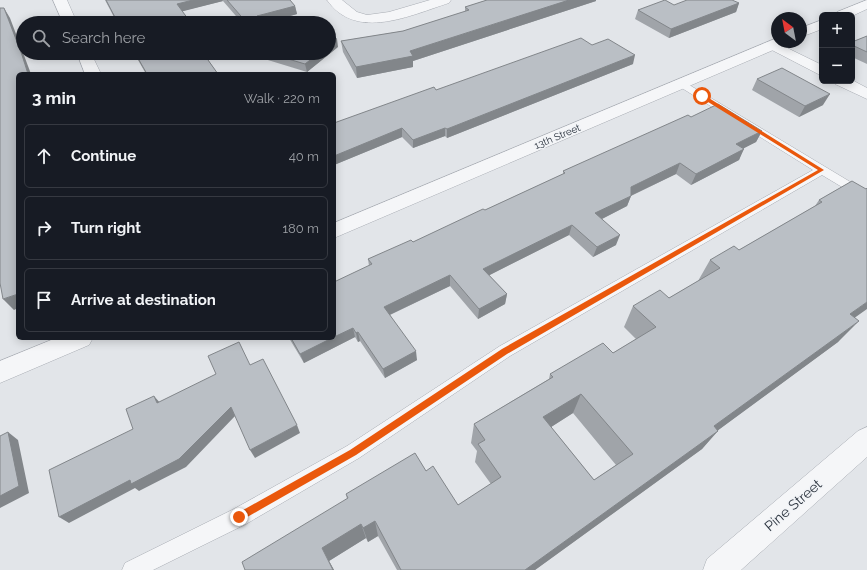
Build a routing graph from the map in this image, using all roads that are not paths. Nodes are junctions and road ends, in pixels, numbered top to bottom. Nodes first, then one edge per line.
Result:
1 (60, 0) edge
2 (334, 0) edge
3 (444, 0) edge
4 (867, 4) edge
5 (849, 12) edge
6 (67, 16) edge
7 (819, 25) edge
8 (807, 30) edge
9 (771, 46) edge
10 (783, 48) edge
11 (87, 60) edge
12 (819, 69) edge
13 (92, 72) edge
14 (681, 83) junction
15 (848, 84) edge
16 (867, 94) edge
17 (822, 170) junction
18 (867, 198) edge
19 (336, 230) edge
20 (76, 340) edge
21 (0, 372) edge
22 (867, 440) edge
23 (132, 570) edge
24 (718, 570) edge

1 - 6 street
2 - 3 street
4 - 5 street
7 - 8 street
9 - 14 street, 13th Street
10 - 12 street
11 - 13 street
14 - 17 lane
14 - 19 street, 13th Street
15 - 16 street
17 - 18 lane
17 - 23 lane
20 - 21 street
22 - 24 street, Pine Street

